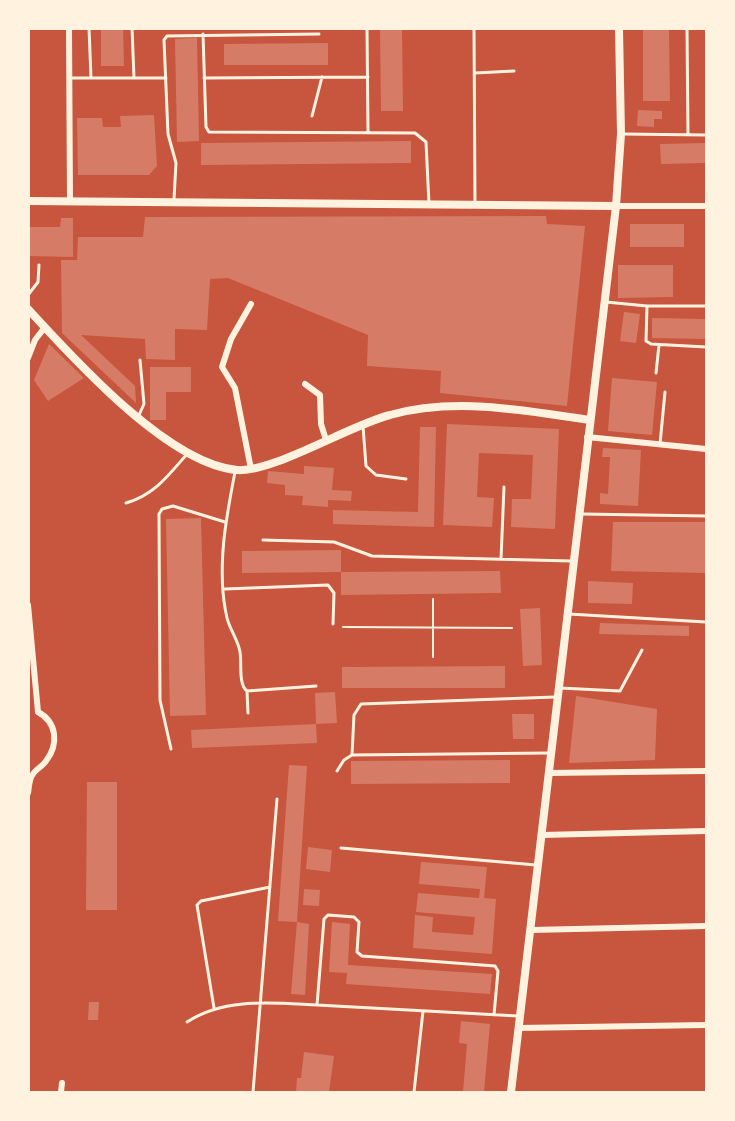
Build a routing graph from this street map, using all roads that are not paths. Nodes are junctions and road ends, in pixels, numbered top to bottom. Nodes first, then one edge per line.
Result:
1 (69, 28) edge
2 (89, 28) edge
3 (132, 28) edge
4 (367, 28) edge
5 (474, 28) edge
6 (619, 28) edge
7 (687, 28) edge
8 (203, 34) junction
9 (319, 34) dead end
10 (514, 71) dead end
11 (475, 73) junction
12 (322, 77) junction
13 (368, 77) junction
14 (70, 78) junction
15 (91, 78) junction
16 (134, 78) junction
17 (166, 78) junction
18 (204, 78) junction
19 (312, 116) dead end
20 (368, 132) junction
21 (621, 134) junction
22 (688, 135) junction
23 (706, 135) edge
24 (28, 201) edge
25 (70, 202) junction
26 (174, 204) junction
27 (429, 205) junction
28 (475, 206) junction
29 (616, 206) junction
30 (706, 206) edge
31 (39, 265) dead end
32 (28, 295) edge
33 (604, 302) junction
34 (251, 304) dead end
35 (647, 306) junction
36 (706, 306) edge
37 (28, 309) edge
38 (45, 327) junction
39 (659, 345) junction
40 (706, 346) edge
41 (28, 358) edge
42 (140, 360) dead end
43 (656, 373) dead end
44 (305, 384) dead end
45 (665, 392) dead end
46 (138, 417) junction
47 (589, 420) junction
48 (362, 424) junction
49 (587, 437) junction
50 (326, 440) junction
51 (660, 446) junction
52 (706, 449) edge
53 (186, 454) junction
54 (251, 469) junction
55 (235, 470) junction
56 (406, 478) dead end
57 (504, 487) dead end
58 (126, 503) dead end
59 (579, 514) junction
60 (706, 516) edge
61 (225, 522) junction
62 (263, 540) dead end
63 (501, 559) junction
64 (573, 561) junction
65 (225, 589) junction
66 (28, 605) edge
67 (567, 614) junction
68 (706, 622) edge
69 (333, 624) dead end
70 (642, 650) dead end
71 (316, 686) dead end
72 (247, 691) junction
73 (558, 692) junction
74 (248, 713) dead end
75 (171, 749) dead end
76 (550, 753) junction
77 (352, 754) junction
78 (337, 771) dead end
79 (706, 771) edge
80 (548, 773) junction
81 (28, 793) edge
82 (277, 799) dead end
83 (706, 831) edge
84 (542, 835) junction
85 (341, 848) dead end
86 (538, 866) junction
87 (270, 887) junction
88 (706, 926) edge
89 (531, 930) junction
90 (260, 1003) junction
91 (317, 1005) junction
92 (214, 1008) junction
93 (423, 1011) junction
94 (494, 1015) junction
95 (520, 1017) junction
96 (187, 1022) dead end
97 (706, 1025) edge
98 (518, 1028) junction
99 (62, 1083) dead end
100 (61, 1092) edge
101 (253, 1092) edge
102 (414, 1092) edge
103 (511, 1092) edge

1 - 14 street
2 - 15 lane
3 - 16 lane
4 - 13 lane
5 - 11 lane
6 - 21 street
7 - 22 lane
8 - 9 lane
8 - 17 lane
8 - 18 lane
10 - 11 lane
11 - 28 lane
12 - 13 lane
12 - 18 lane
12 - 19 lane
13 - 20 lane
14 - 15 lane
14 - 25 street
15 - 16 lane
16 - 17 lane
17 - 26 lane
18 - 20 lane
20 - 27 lane
21 - 22 lane
21 - 29 street
22 - 23 lane
24 - 25 street
25 - 26 street
26 - 27 street
27 - 28 street
28 - 29 street
29 - 30 street
29 - 33 street
31 - 32 lane
33 - 35 lane
33 - 47 street
34 - 54 street
35 - 36 lane
35 - 39 lane
37 - 38 street
38 - 41 street
38 - 46 street
39 - 40 lane
39 - 43 lane
42 - 46 lane
44 - 50 street
45 - 51 lane
46 - 53 street
47 - 48 street
47 - 49 street
48 - 50 street
48 - 56 lane
49 - 51 street
49 - 59 street
50 - 54 street
51 - 52 street
53 - 55 street
53 - 58 lane
54 - 55 street
55 - 61 lane
57 - 63 lane
59 - 60 lane
59 - 64 street
61 - 65 lane
61 - 75 lane
62 - 63 lane
63 - 64 lane
64 - 67 street
65 - 69 lane
65 - 72 lane
66 - 81 street
67 - 68 lane
67 - 73 street
70 - 73 lane
71 - 72 lane
72 - 74 lane
73 - 76 street
73 - 77 lane
76 - 77 lane
76 - 80 street
77 - 78 lane
79 - 80 street
80 - 84 street
82 - 87 lane
83 - 84 street
84 - 86 street
85 - 86 lane
86 - 89 street
87 - 90 lane
87 - 92 lane
88 - 89 street
89 - 95 street
90 - 91 lane
90 - 92 lane
90 - 101 lane
91 - 93 lane
91 - 94 lane
92 - 96 lane
93 - 94 lane
93 - 102 lane
94 - 95 lane
95 - 98 street
97 - 98 street
98 - 103 street
99 - 100 street

